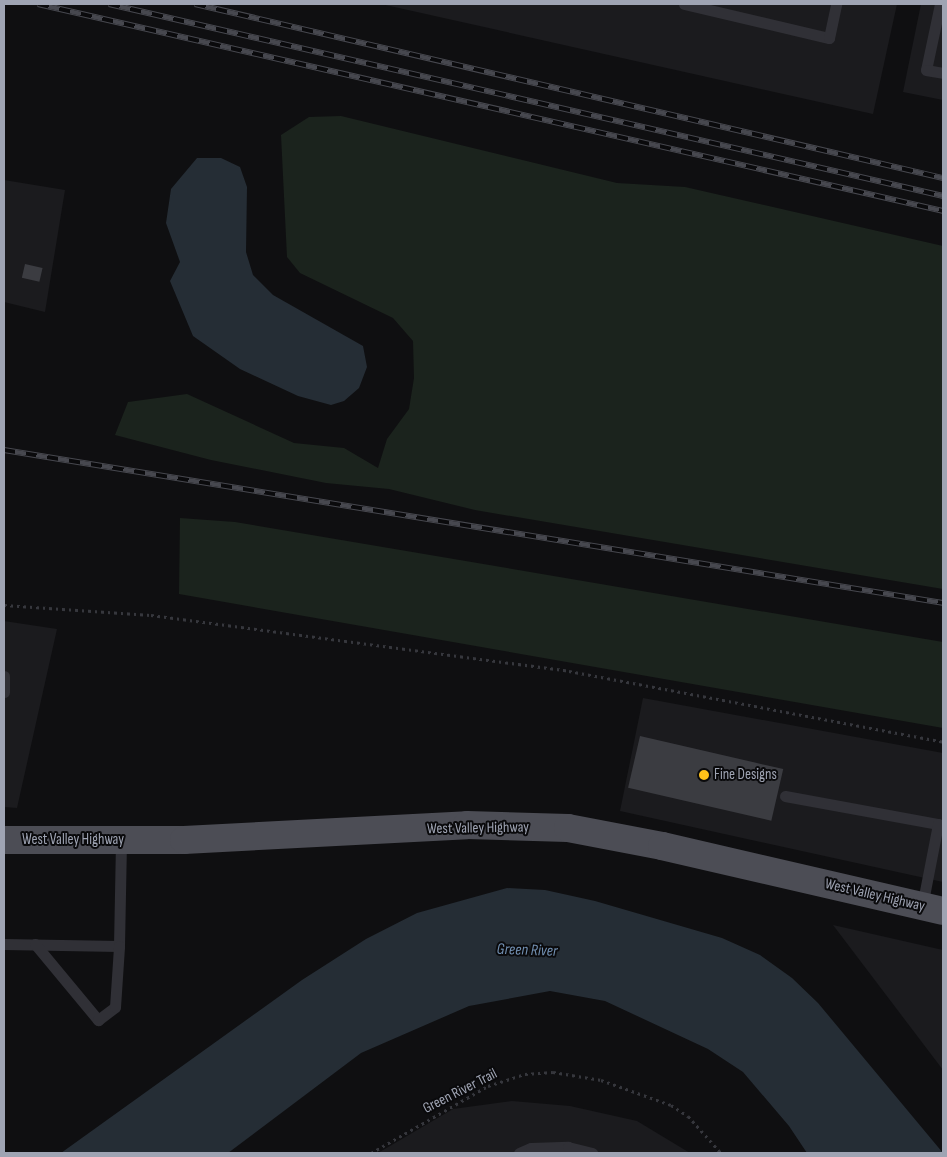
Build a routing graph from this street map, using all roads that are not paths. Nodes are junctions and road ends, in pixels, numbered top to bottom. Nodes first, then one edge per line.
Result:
1 (684, 4) edge
2 (836, 4) edge
3 (940, 4) edge
4 (943, 74) edge
5 (4, 676) edge
6 (4, 692) edge
7 (785, 796) dead end
8 (4, 840) edge
9 (121, 840) junction
10 (938, 853) edge
11 (933, 908) edge
12 (35, 944) junction
13 (5, 945) edge
14 (119, 946) junction
15 (519, 1153) edge
16 (592, 1153) edge

1 - 2 lane
3 - 4 lane
5 - 6 lane
7 - 10 lane
8 - 9 main road, West Valley Highway
9 - 11 main road, West Valley Highway
9 - 14 lane
10 - 11 lane
12 - 13 lane
12 - 14 lane
12 - 14 lane
15 - 16 lane

